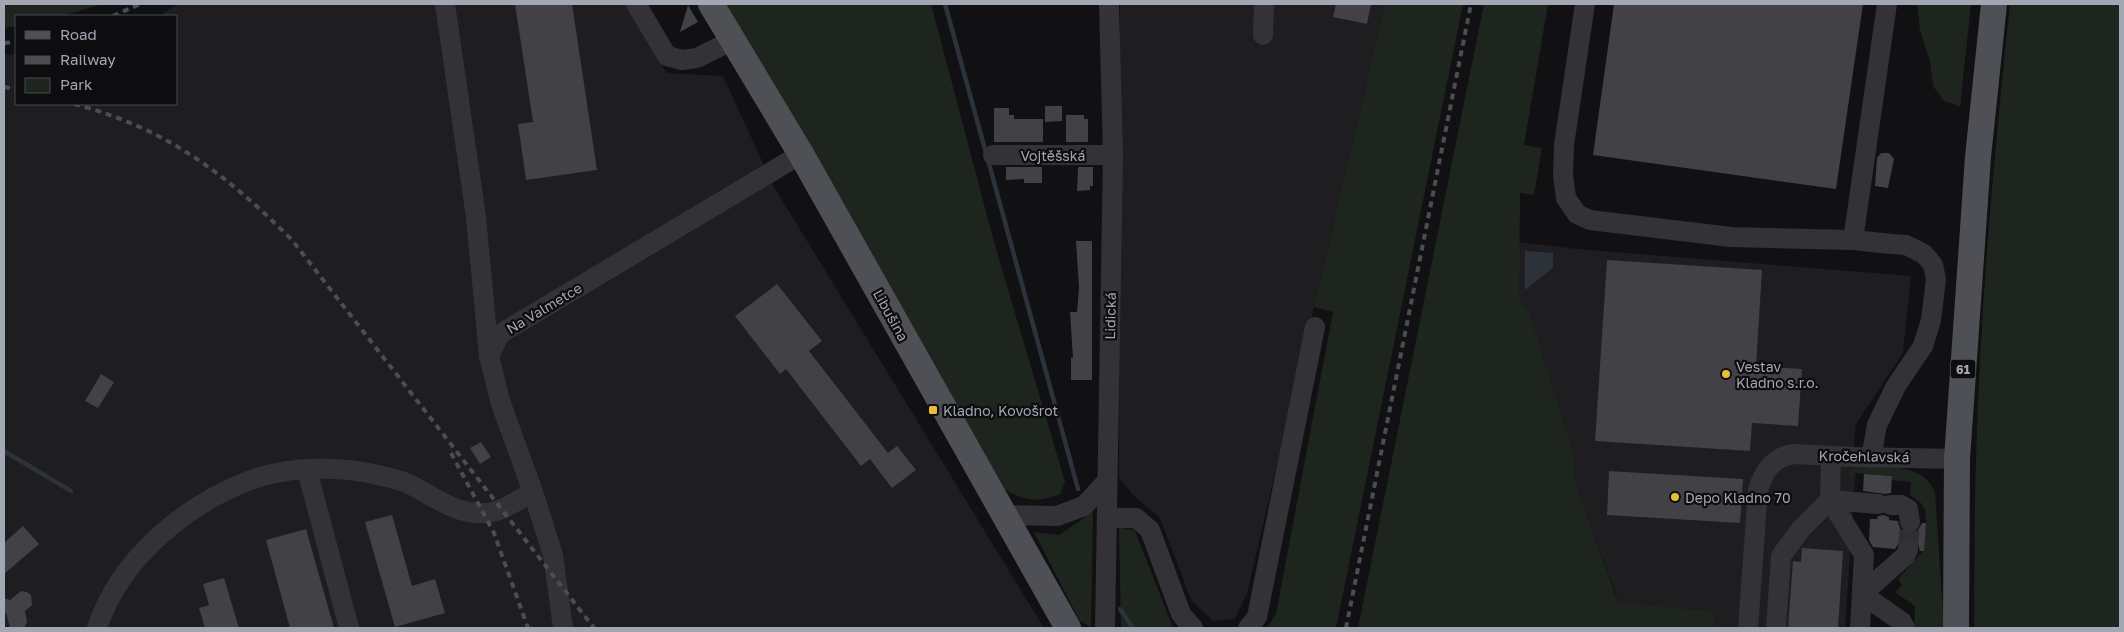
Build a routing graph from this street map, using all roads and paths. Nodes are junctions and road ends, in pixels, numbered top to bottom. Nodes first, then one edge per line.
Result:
1 (446, 4) edge
2 (636, 4) edge
3 (711, 4) edge
4 (1109, 4) edge
5 (1264, 4) edge
6 (1585, 4) edge
7 (1887, 4) edge
8 (1994, 4) edge
9 (1264, 35) dead end
10 (734, 40) junction
11 (801, 154) junction
12 (994, 155) dead end
13 (1113, 155) junction
14 (1853, 240) junction
15 (1315, 327) dead end
16 (489, 356) junction
17 (1831, 456) junction
18 (1871, 458) junction
19 (1957, 459) junction
20 (308, 470) junction
21 (1107, 481) junction
22 (533, 492) junction
23 (1830, 500) junction
24 (1004, 515) junction
25 (1108, 518) junction
26 (1910, 522) tunnel mouth
27 (1908, 550) tunnel mouth
28 (1862, 594) junction
29 (97, 628) edge
30 (349, 628) edge
31 (563, 628) edge
32 (1068, 628) edge
33 (1105, 628) edge
34 (1193, 628) edge
35 (1248, 628) edge
36 (1748, 628) edge
37 (1776, 628) edge
38 (1860, 628) edge
39 (1905, 628) edge
40 (1956, 628) edge

1 - 16 street
2 - 10 street
3 - 10 main road, Libušina
4 - 13 street, Lidická
5 - 9 street
6 - 14 street
7 - 14 street
8 - 19 main road, 61
10 - 11 main road, Libušina
11 - 16 street, Na Valmetce
11 - 24 main road, Libušina
12 - 13 street, Vojtěšská
13 - 21 street, Lidická
14 - 18 street
15 - 35 street
16 - 22 street
17 - 18 street, Kročehlavská
17 - 23 street
17 - 36 street, Kročehlavská
18 - 19 street, Kročehlavská
19 - 40 main road, 61
20 - 22 street
20 - 29 street
20 - 30 street
21 - 24 street
21 - 25 street, Lidická
22 - 31 street
23 - 26 street
23 - 28 street
23 - 37 street
24 - 32 main road, Libušina
25 - 33 street, Lidická
25 - 34 street
27 - 28 street
28 - 38 street
28 - 39 street

